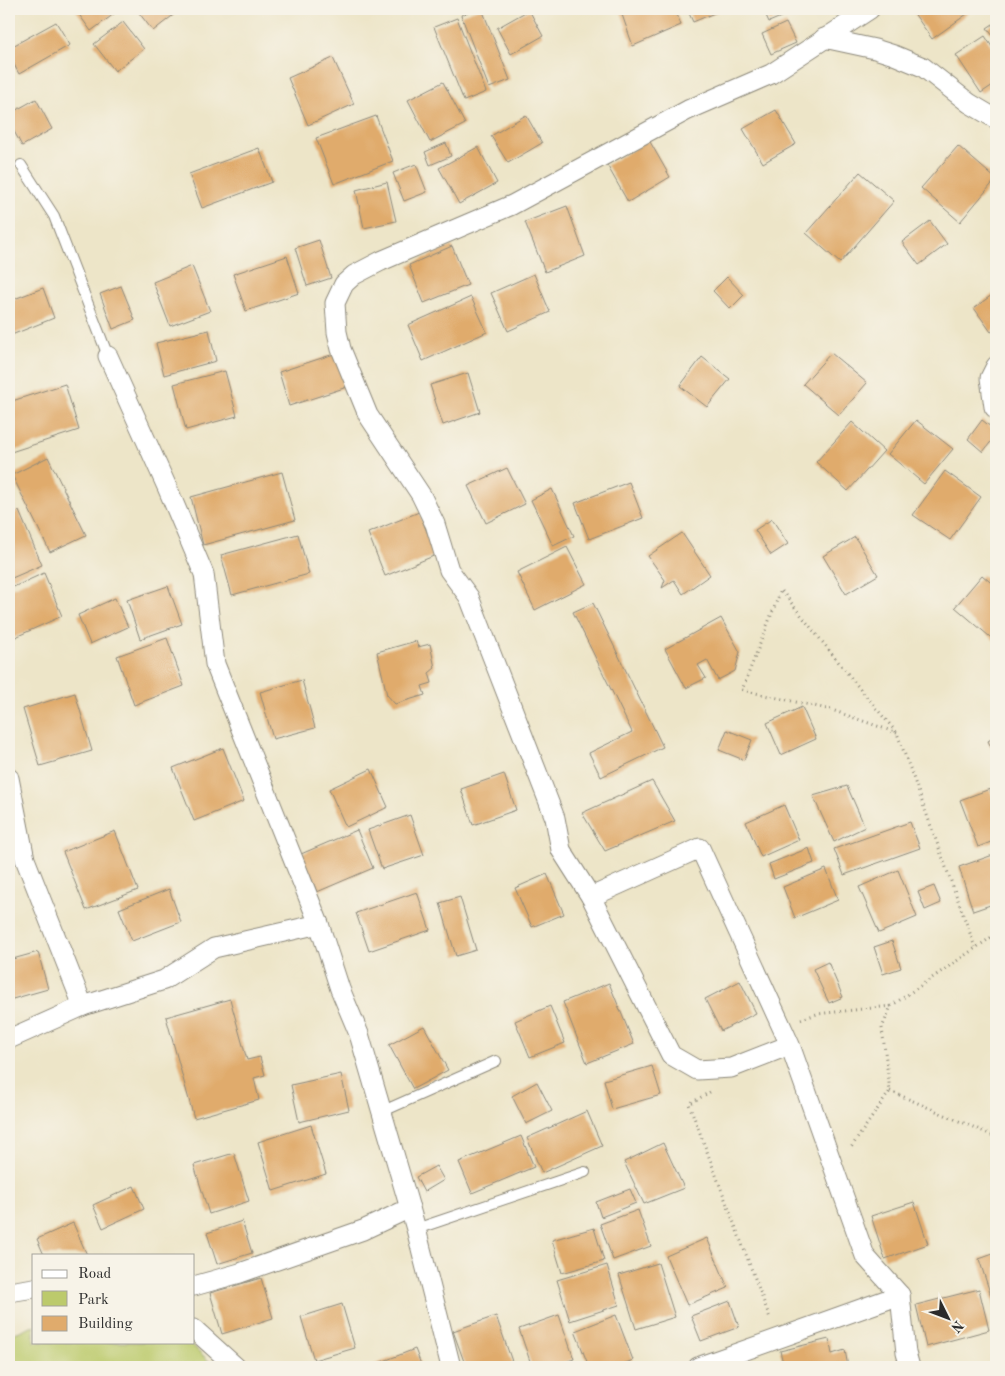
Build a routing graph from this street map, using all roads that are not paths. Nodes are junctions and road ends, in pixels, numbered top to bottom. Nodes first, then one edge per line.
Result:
1 (870, 9) edge
2 (824, 38) junction
3 (996, 119) edge
4 (21, 165) dead end
5 (108, 356) joint
6 (996, 366) edge
7 (996, 409) edge
8 (9, 778) edge
9 (591, 897) junction
10 (319, 924) junction
11 (83, 1006) junction
12 (9, 1039) edge
13 (790, 1045) junction
14 (496, 1062) dead end
15 (381, 1112) junction
16 (585, 1172) dead end
17 (410, 1208) junction
18 (416, 1229) junction
19 (195, 1286) edge
20 (32, 1288) edge
21 (9, 1292) edge
22 (900, 1295) junction
23 (195, 1330) edge
24 (236, 1367) edge
25 (451, 1367) edge
26 (698, 1367) edge
27 (910, 1367) edge

1 - 2 street
2 - 3 street
2 - 9 street
4 - 5 lane
5 - 10 street
6 - 7 street
8 - 11 street
9 - 13 street
9 - 13 street
10 - 11 street
10 - 15 street
11 - 12 street
13 - 22 street
14 - 15 lane
15 - 17 street
16 - 18 lane
17 - 18 street
17 - 19 street
18 - 25 street
20 - 21 street
22 - 26 street
22 - 27 street
23 - 24 street

